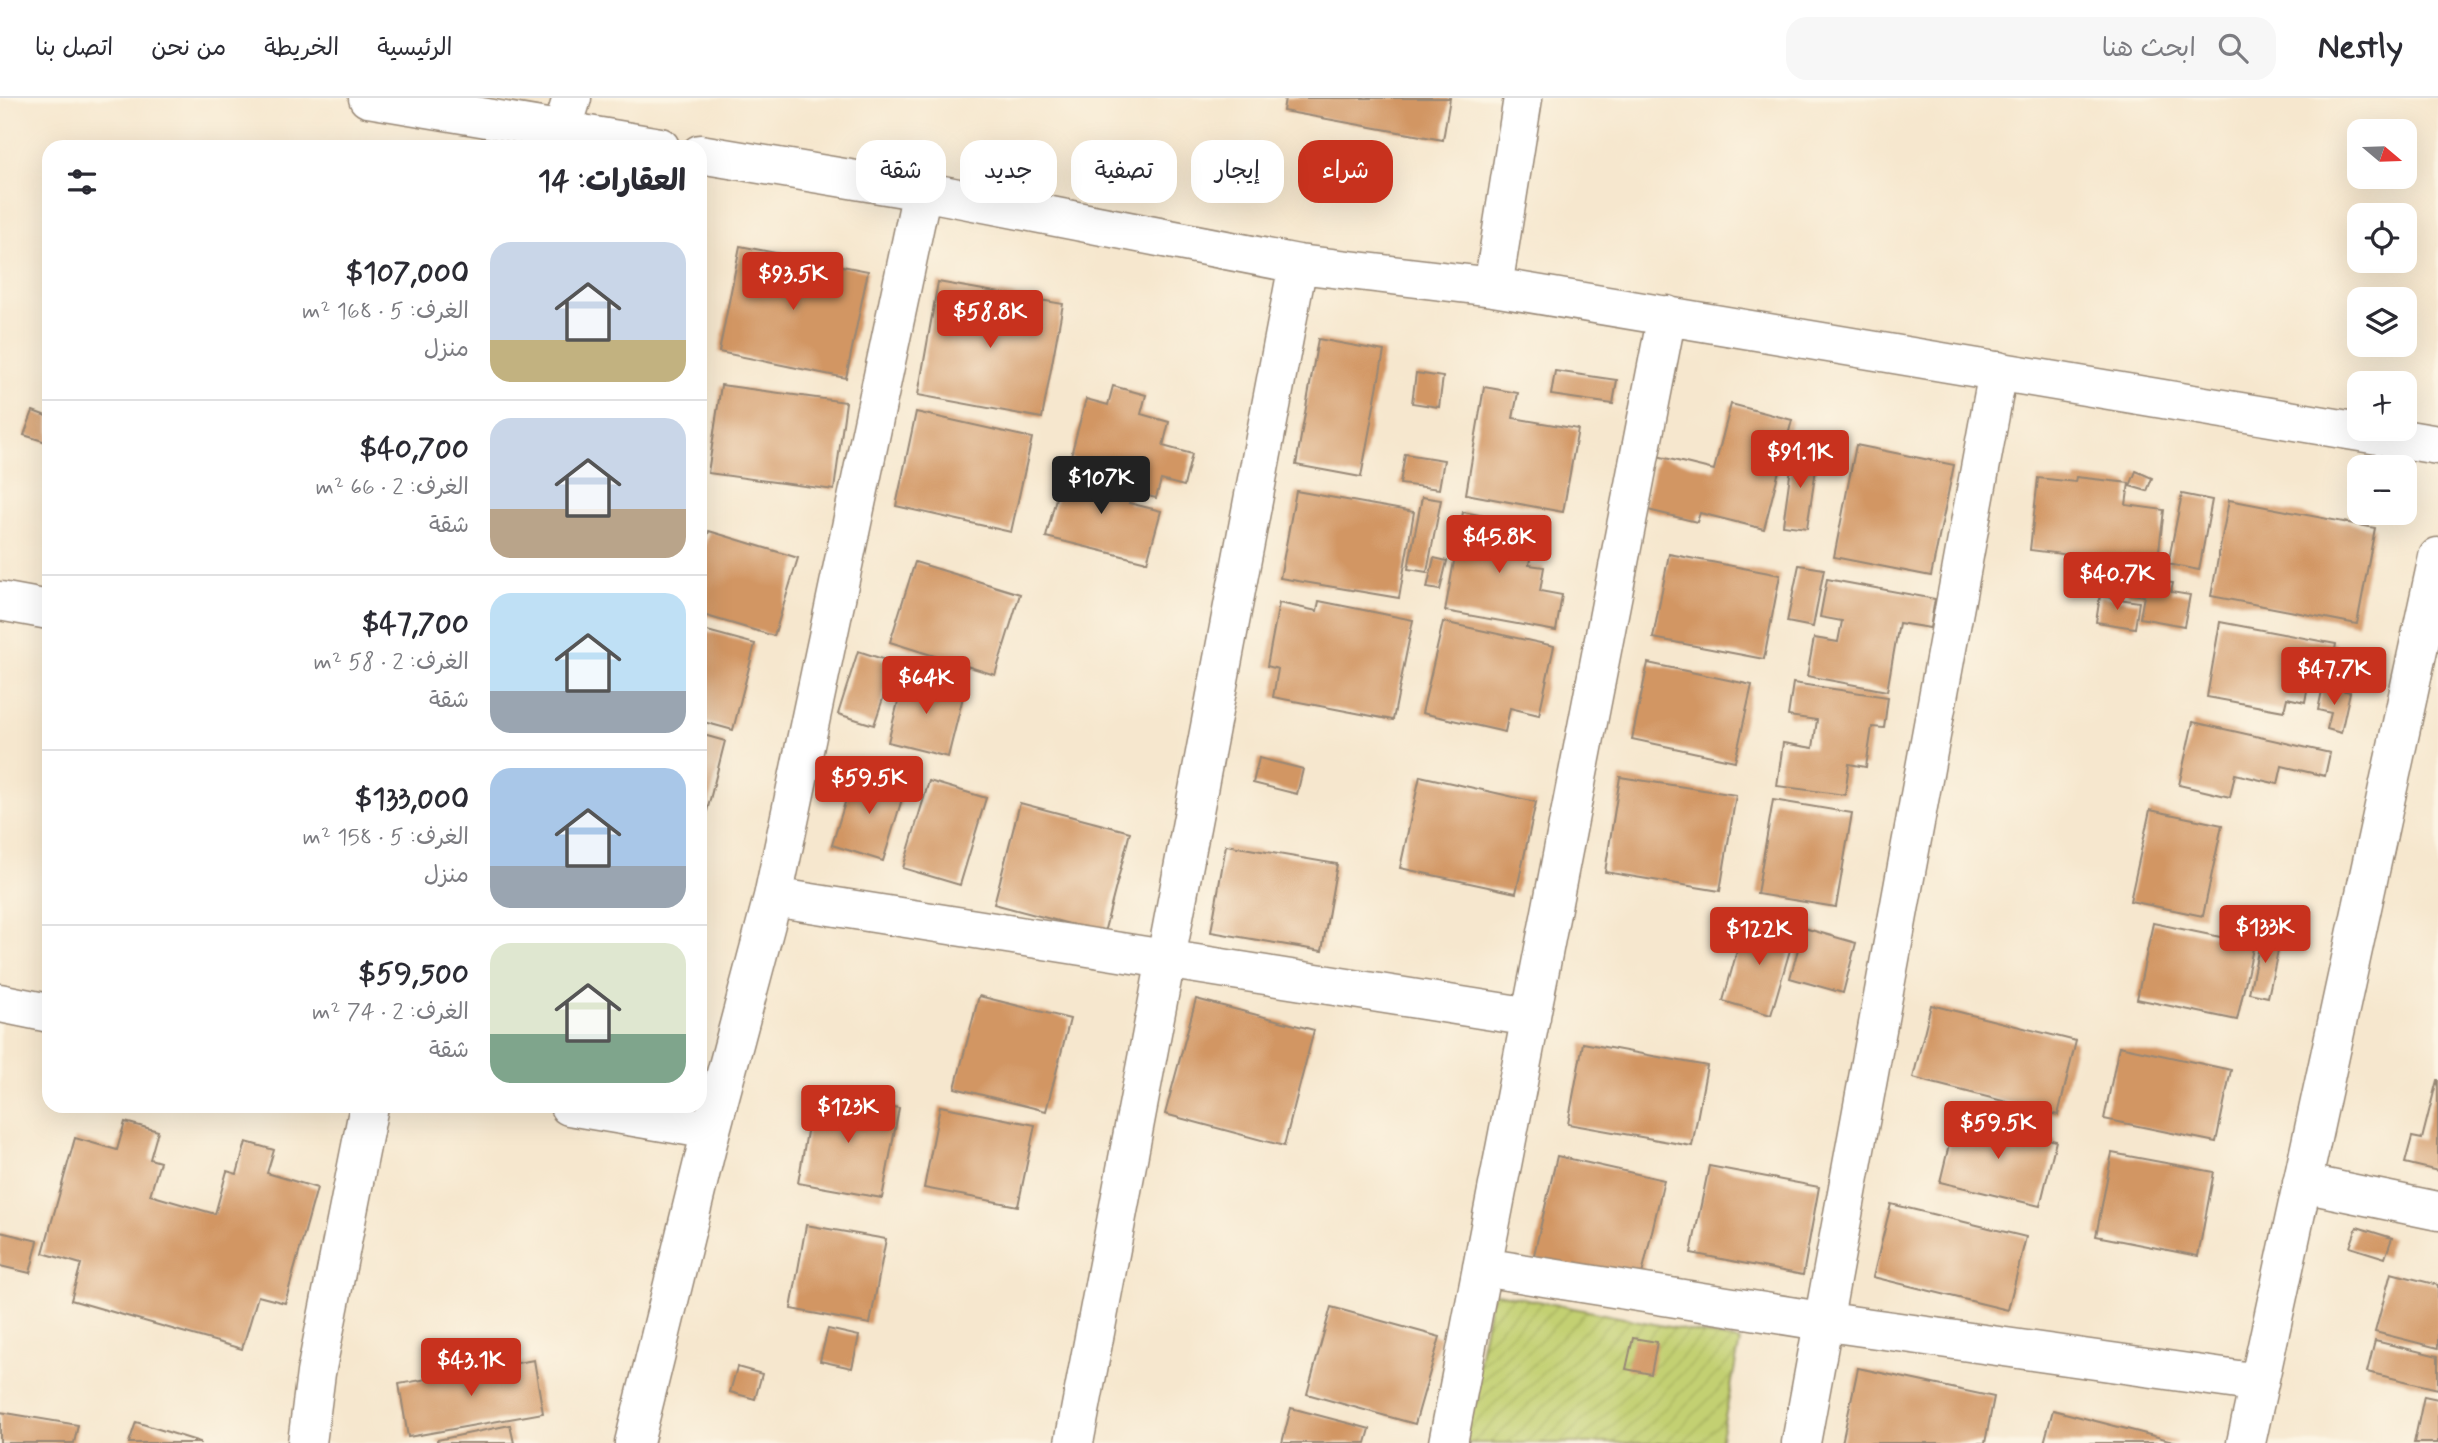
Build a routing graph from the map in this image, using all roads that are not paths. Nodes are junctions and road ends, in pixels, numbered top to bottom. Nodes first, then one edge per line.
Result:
1 (369, 98) edge
2 (1523, 98) edge
3 (563, 125) edge
4 (629, 140) edge
5 (707, 155) edge
6 (856, 180) edge
7 (946, 196) edge
8 (919, 203) edge
9 (1298, 264) junction
10 (1493, 287) junction
11 (1667, 315) junction
12 (1998, 371) junction
13 (2438, 445) edge
14 (2438, 557) edge
15 (0, 601) edge
16 (42, 609) edge
17 (773, 897) junction
18 (1166, 960) junction
19 (0, 1003) edge
20 (42, 1012) edge
21 (1531, 1017) junction
22 (368, 1113) edge
23 (610, 1113) edge
24 (711, 1130) junction
25 (2302, 1184) junction
26 (2438, 1211) edge
27 (1482, 1268) junction
28 (1821, 1321) junction
29 (2259, 1383) junction
30 (307, 1443) edge
31 (634, 1443) edge
32 (1074, 1443) edge
33 (1448, 1443) edge
34 (1801, 1443) edge
35 (2246, 1443) edge

1 - 3 street
2 - 10 street
3 - 4 street
5 - 6 street
7 - 9 street
8 - 17 street
9 - 10 street
9 - 18 street
10 - 11 street
11 - 12 street
11 - 21 street
12 - 13 street
12 - 28 street
14 - 25 street
15 - 16 street
17 - 18 street
17 - 24 street
18 - 21 street
18 - 32 street
19 - 20 street
21 - 27 street
22 - 30 street
23 - 24 street
24 - 31 street
25 - 26 street
25 - 29 street
27 - 28 street
27 - 33 street
28 - 29 street
28 - 34 street
29 - 35 street

